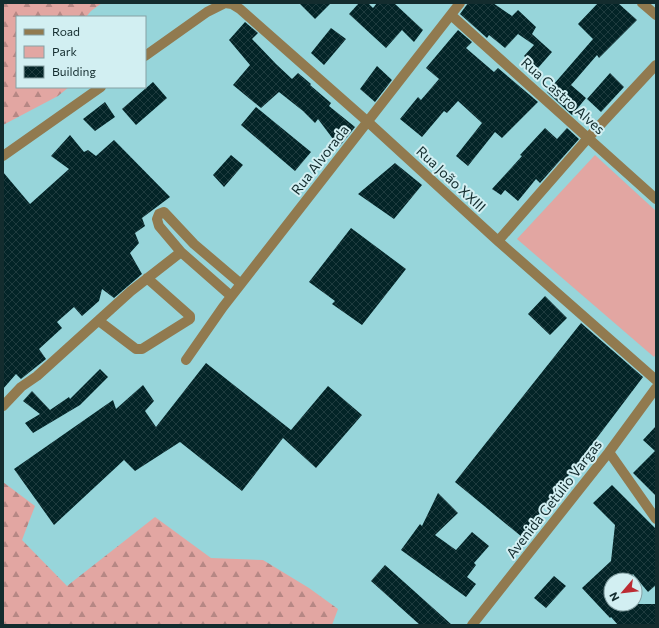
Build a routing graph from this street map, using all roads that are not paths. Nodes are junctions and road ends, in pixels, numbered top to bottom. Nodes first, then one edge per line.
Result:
1 (225, 3) edge
2 (460, 3) edge
3 (642, 3) edge
4 (451, 15) junction
5 (656, 15) edge
6 (146, 55) edge
7 (656, 65) edge
8 (100, 88) edge
9 (368, 122) junction
10 (588, 138) junction
11 (3, 156) edge
12 (656, 199) edge
13 (498, 241) junction
14 (181, 252) junction
15 (147, 278) junction
16 (241, 284) junction
17 (231, 296) junction
18 (99, 321) junction
19 (186, 360) dead end
20 (656, 380) edge
21 (656, 388) edge
22 (3, 406) edge
23 (609, 452) junction
24 (656, 519) edge
25 (472, 625) edge

1 - 6 street
1 - 9 street, Rua João XXIII
2 - 4 street, Rua Alvorada
3 - 5 street
4 - 9 street, Rua Alvorada
4 - 10 street, Rua Castro Alves
7 - 10 street
8 - 11 street
9 - 13 street, Rua João XXIII
9 - 16 street, Rua Alvorada
10 - 12 street, Rua Castro Alves
10 - 13 street
13 - 20 street, Rua João XXIII
14 - 15 street
14 - 16 street
14 - 17 street
15 - 18 street
15 - 18 street
16 - 17 street, Rua Alvorada
17 - 19 street, Rua Alvorada
18 - 22 street
21 - 23 street, Avenida Getúlio Vargas
23 - 24 street
23 - 25 street, Avenida Getúlio Vargas

